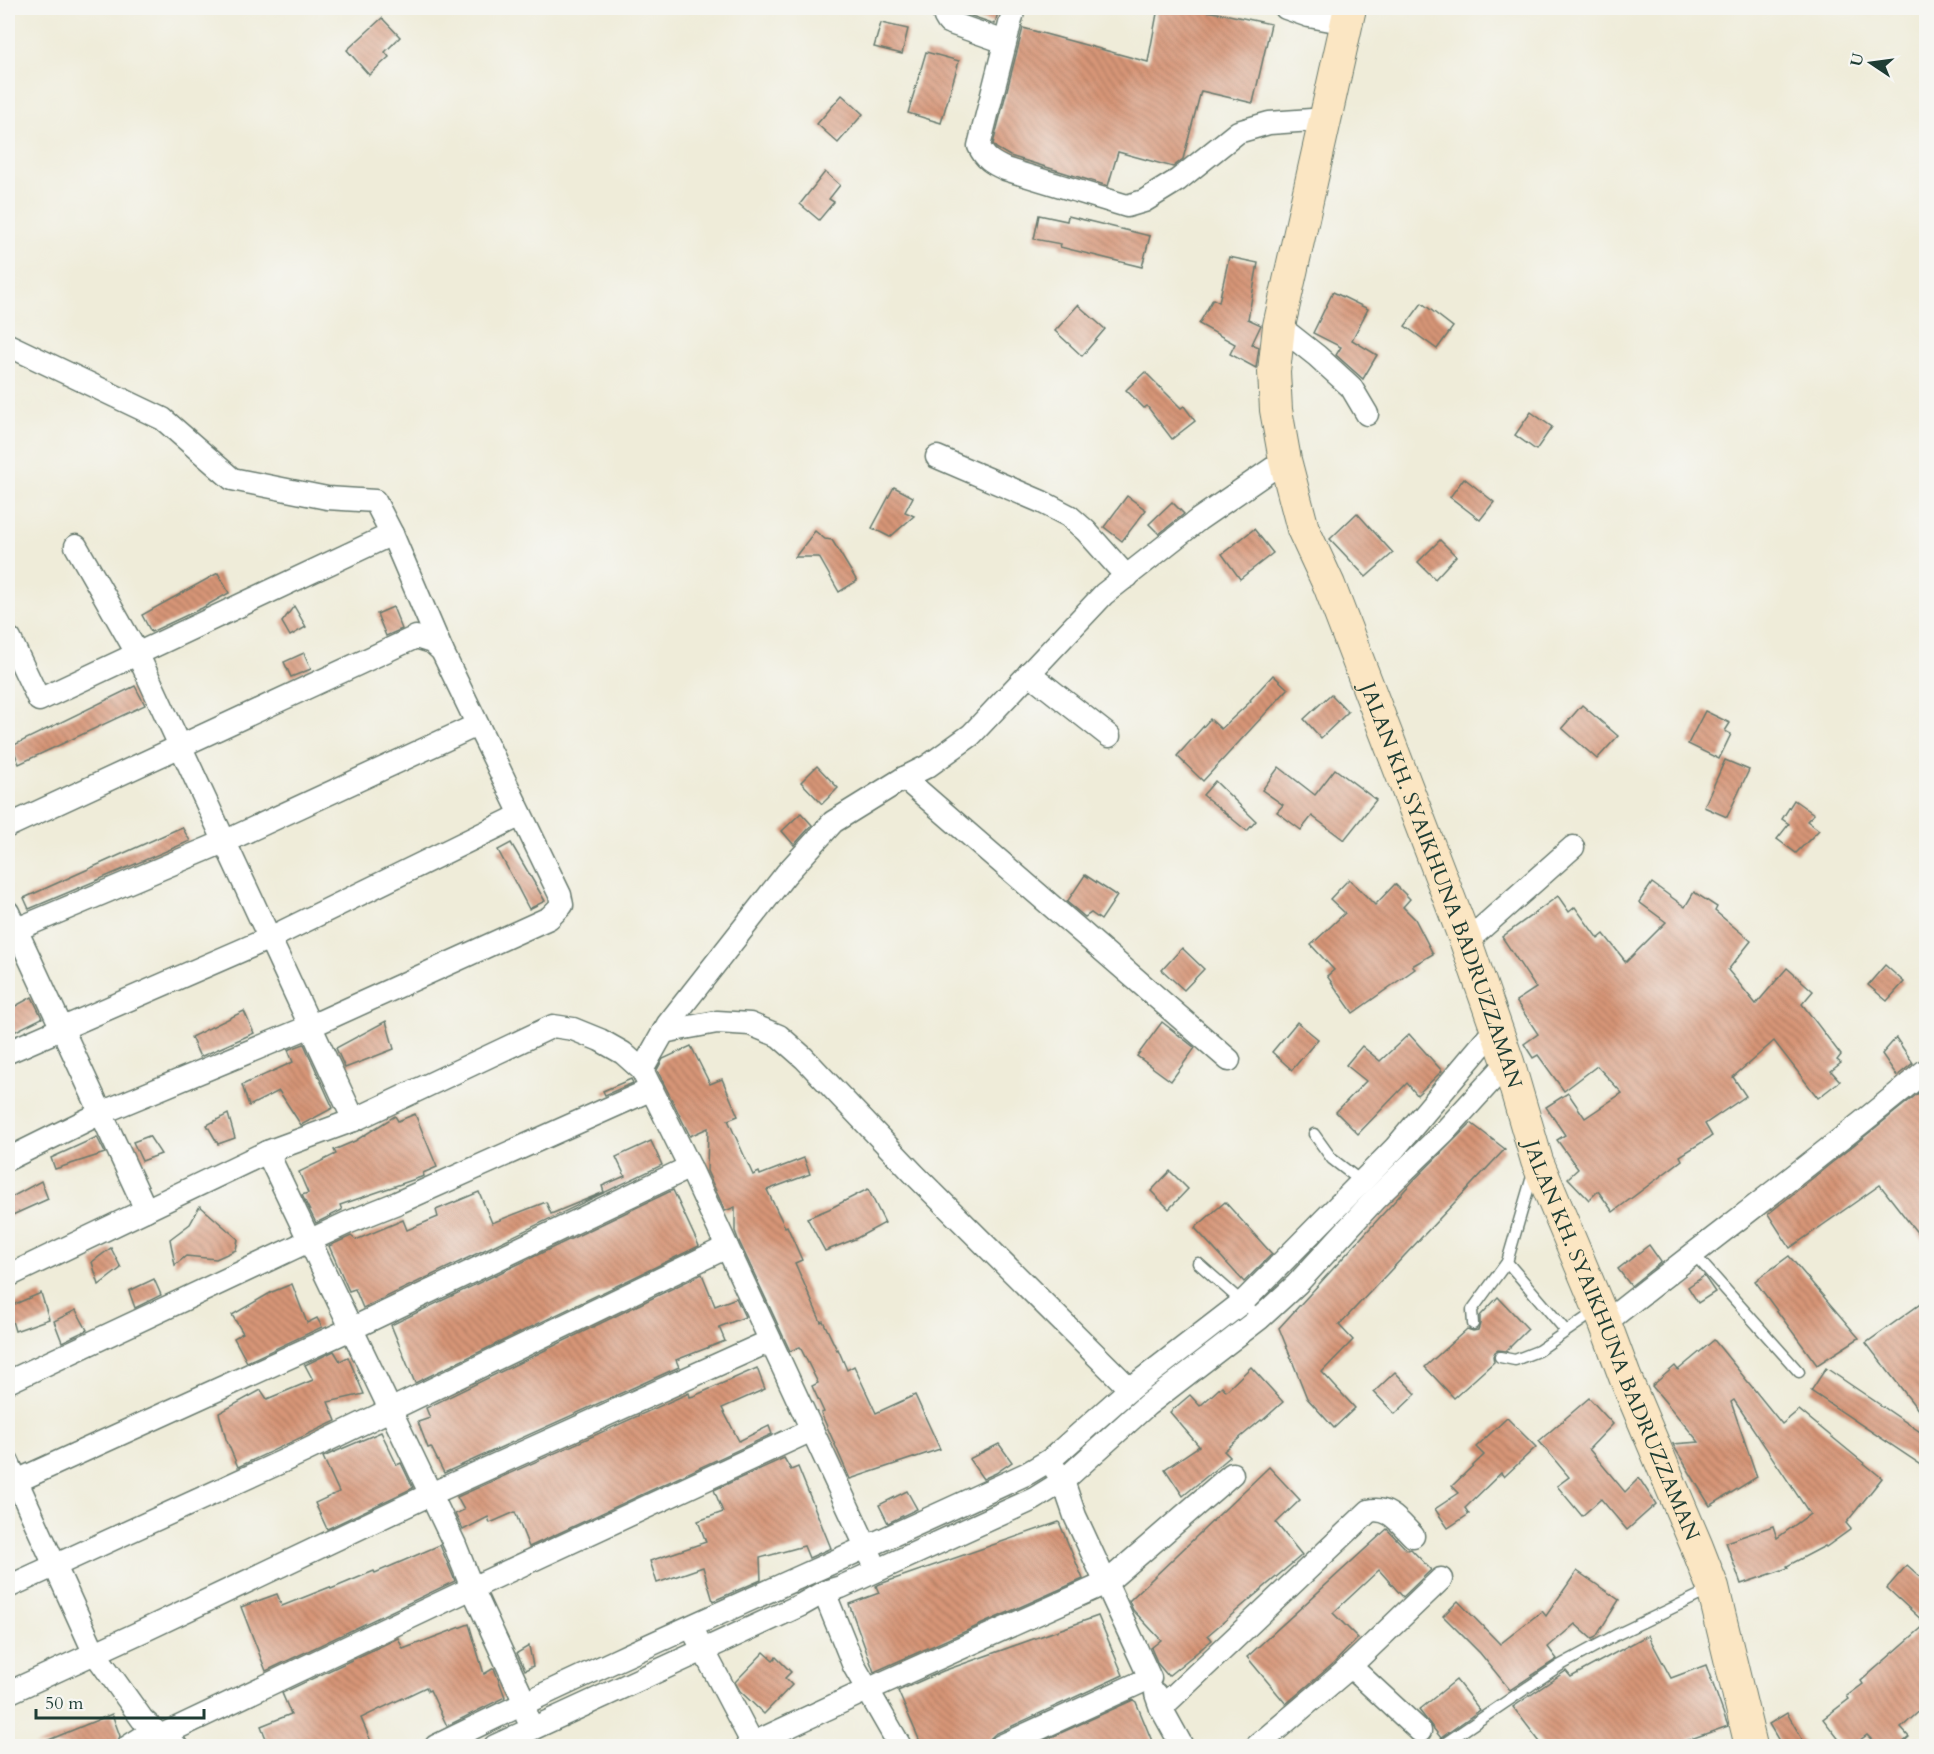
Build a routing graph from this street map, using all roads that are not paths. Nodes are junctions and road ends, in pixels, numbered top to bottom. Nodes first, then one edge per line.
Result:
1 (943, 8) edge
2 (1014, 8) edge
3 (1286, 8) edge
4 (1349, 15) edge
5 (1005, 42) junction
6 (1326, 119) junction
7 (1279, 326) junction
8 (8, 345) edge
9 (1367, 414) dead end
10 (937, 457) dead end
11 (1285, 460) junction
12 (392, 534) junction
13 (76, 546) dead end
14 (1128, 577) junction
15 (10, 639) dead end
16 (442, 651) junction
17 (137, 653) junction
18 (1029, 673) junction
19 (477, 725) junction
20 (1109, 736) dead end
21 (181, 744) junction
22 (904, 778) junction
23 (521, 815) junction
24 (8, 826) edge
25 (226, 841) junction
26 (1572, 847) dead end
27 (10, 925) edge
28 (270, 938) junction
29 (1466, 942) junction
30 (311, 1026) junction
31 (62, 1028) junction
32 (1496, 1028) junction
33 (663, 1032) junction
34 (8, 1052) edge
35 (1229, 1060) dead end
36 (1508, 1062) junction
37 (1926, 1070) edge
38 (647, 1080) junction
39 (101, 1113) junction
40 (354, 1120) junction
41 (1314, 1134) dead end
42 (267, 1152) junction
43 (8, 1159) edge
44 (1537, 1161) junction
45 (690, 1167) junction
46 (1368, 1190) junction
47 (146, 1209) junction
48 (309, 1241) junction
49 (727, 1247) junction
50 (1693, 1253) junction
51 (1507, 1262) junction
52 (1198, 1263) dead end
53 (8, 1276) edge
54 (1244, 1301) junction
55 (1602, 1316) junction
56 (1260, 1318) junction
57 (1473, 1324) dead end
58 (351, 1329) junction
59 (1566, 1332) junction
60 (770, 1341) junction
61 (1500, 1357) dead end
62 (1798, 1372) dead end
63 (8, 1382) edge
64 (1130, 1389) junction
65 (390, 1411) junction
66 (812, 1430) junction
67 (1050, 1460) junction
68 (1232, 1474) dead end
69 (10, 1476) edge
70 (1063, 1481) junction
71 (431, 1494) junction
72 (1413, 1536) dead end
73 (867, 1548) junction
74 (54, 1565) junction
75 (877, 1570) junction
76 (1441, 1579) dead end
77 (1106, 1583) junction
78 (8, 1587) edge
79 (472, 1588) junction
80 (1713, 1588) junction
81 (824, 1592) junction
82 (691, 1627) junction
83 (704, 1649) junction
84 (94, 1652) junction
85 (1350, 1666) junction
86 (1150, 1678) junction
87 (867, 1690) junction
88 (8, 1693) edge
89 (525, 1702) junction
90 (1161, 1708) junction
91 (529, 1730) junction
92 (1420, 1731) dead end
93 (163, 1738) edge
94 (1271, 1742) edge
95 (1447, 1742) dead end
96 (129, 1746) edge
97 (436, 1746) edge
98 (495, 1746) edge
99 (751, 1746) edge
100 (900, 1746) edge
101 (1001, 1746) edge
102 (1182, 1746) edge
103 (1750, 1746) edge

1 - 5 street
2 - 5 street
3 - 4 street
4 - 6 main road, JALAN KH. SYAIKHUNA BADRUZZAMAN
5 - 6 street
6 - 7 main road, JALAN KH. SYAIKHUNA BADRUZZAMAN
7 - 9 street
7 - 11 main road, JALAN KH. SYAIKHUNA BADRUZZAMAN
8 - 12 street
10 - 14 street
11 - 14 street
11 - 29 main road, JALAN KH. SYAIKHUNA BADRUZZAMAN
12 - 16 street
12 - 17 street
13 - 17 street
14 - 18 street
15 - 17 street
16 - 19 street
16 - 21 street
17 - 21 street
18 - 20 street
18 - 22 street
19 - 23 street
19 - 25 street
21 - 24 street
21 - 25 street
22 - 33 street
22 - 35 street
23 - 28 street
23 - 30 street
25 - 27 street
25 - 28 street
26 - 29 street
27 - 31 street
28 - 30 street
28 - 31 street
29 - 32 main road, JALAN KH. SYAIKHUNA BADRUZZAMAN
30 - 39 street
30 - 40 street
31 - 34 street
31 - 39 street
32 - 36 main road, JALAN KH. SYAIKHUNA BADRUZZAMAN
32 - 46 street
33 - 38 street
33 - 64 street
36 - 44 main road, JALAN KH. SYAIKHUNA BADRUZZAMAN
36 - 46 street
37 - 50 street
38 - 40 street
38 - 45 street
38 - 48 street
39 - 43 street
39 - 47 street
40 - 42 street
41 - 46 lane
42 - 47 street
42 - 48 street
44 - 51 lane
44 - 55 main road, JALAN KH. SYAIKHUNA BADRUZZAMAN
45 - 49 street
45 - 58 street
46 - 54 street
46 - 56 street
47 - 53 street
48 - 58 street
48 - 63 street
49 - 60 street
49 - 65 street
50 - 55 street
50 - 62 lane
51 - 57 lane
51 - 59 lane
52 - 54 lane
54 - 56 lane
54 - 64 street
55 - 59 lane
55 - 80 main road, JALAN KH. SYAIKHUNA BADRUZZAMAN
56 - 70 street
58 - 65 street
58 - 69 street
59 - 61 lane
60 - 66 street
60 - 71 street
64 - 67 street
65 - 71 street
65 - 74 street
66 - 73 street
66 - 79 street
67 - 70 street
67 - 73 street
68 - 77 street
69 - 74 street
70 - 75 street
70 - 77 street
71 - 79 street
71 - 84 street
72 - 90 street
73 - 75 street
73 - 82 street
74 - 78 street
74 - 84 street
75 - 81 street
76 - 85 street
77 - 86 street
77 - 87 street
79 - 89 street
79 - 93 street
80 - 95 lane
80 - 103 main road, JALAN KH. SYAIKHUNA BADRUZZAMAN
81 - 83 street
81 - 87 street
82 - 83 street
82 - 89 street
83 - 91 street
83 - 99 street
84 - 88 street
84 - 93 street
85 - 92 street
85 - 94 street
86 - 90 street
86 - 101 street
87 - 99 street
87 - 100 street
89 - 91 street
89 - 97 street
90 - 102 street
91 - 98 street
93 - 96 street

